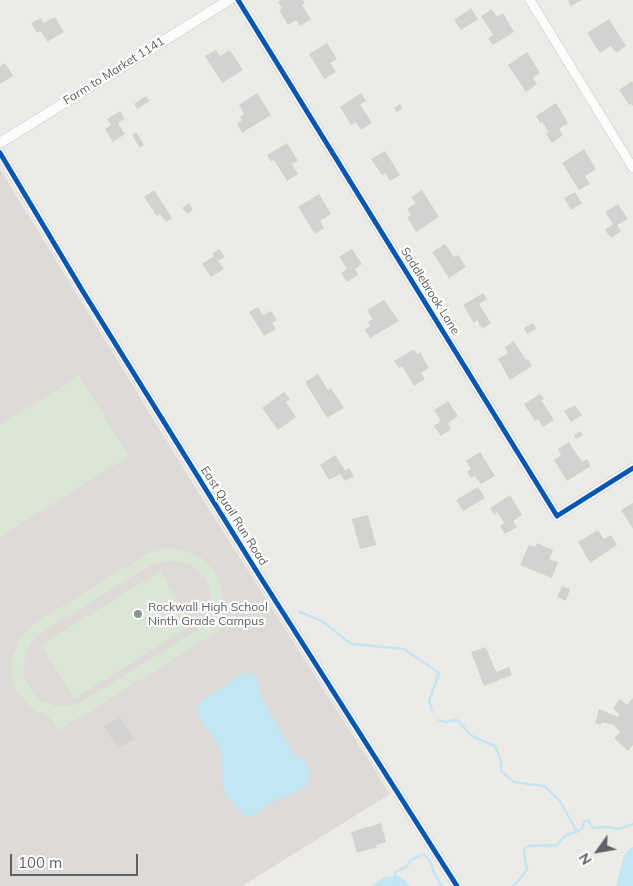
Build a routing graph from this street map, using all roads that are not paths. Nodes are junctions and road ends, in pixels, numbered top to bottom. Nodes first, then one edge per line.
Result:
1 (229, 0) edge
2 (238, 0) edge
3 (530, 0) edge
4 (0, 143) edge
5 (0, 153) edge
6 (633, 168) edge
7 (633, 468) edge
8 (457, 886) edge

1 - 4 street, Farm to Market 1141
2 - 7 street, Saddlebrook Lane
3 - 6 street
5 - 8 street, East Quail Run Road

